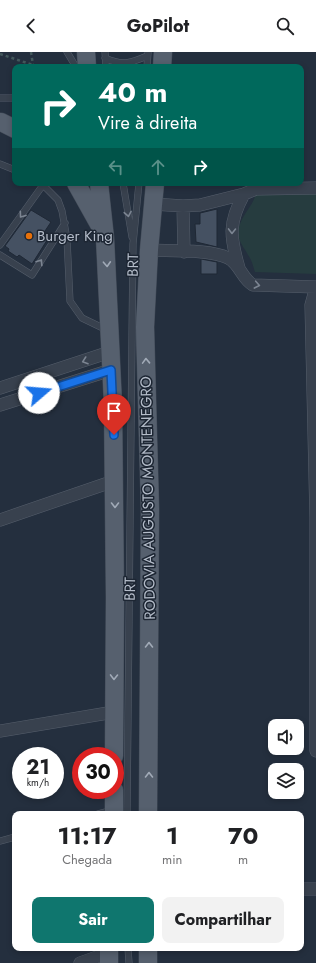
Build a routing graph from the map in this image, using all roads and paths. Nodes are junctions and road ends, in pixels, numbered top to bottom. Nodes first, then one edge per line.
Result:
1 (31, 52) edge
2 (68, 52) edge
3 (86, 52) edge
4 (153, 53) edge
5 (0, 54) edge
6 (105, 55) edge
7 (30, 64) edge
8 (33, 64) edge
9 (74, 64) edge
10 (87, 64) edge
11 (148, 64) edge
12 (160, 64) edge
13 (0, 98) edge
14 (12, 98) edge
15 (0, 164) edge
16 (12, 169) edge
17 (41, 186) edge
18 (44, 186) edge
19 (78, 186) edge
20 (99, 186) edge
21 (123, 186) edge
22 (139, 186) edge
23 (155, 186) edge
24 (316, 188) edge
25 (244, 194) junction
26 (154, 204) junction
27 (183, 206) junction
28 (65, 223) junction
29 (105, 238) junction
30 (0, 245) edge
31 (141, 247) junction
32 (184, 252) junction
33 (0, 255) edge
34 (240, 268) junction
35 (316, 287) edge
36 (110, 331) junction
37 (110, 352) junction
38 (111, 370) junction
39 (0, 388) edge
40 (0, 405) edge
41 (314, 412) edge
42 (114, 481) junction
43 (0, 520) edge
44 (315, 645) edge
45 (114, 712) junction
46 (0, 731) edge
47 (114, 747) edge
48 (316, 751) edge
49 (114, 799) edge
50 (114, 811) edge
51 (114, 811) edge
52 (148, 811) edge
53 (12, 838) edge
54 (0, 841) edge
55 (304, 889) edge
56 (316, 890) edge
57 (128, 951) edge
58 (148, 951) edge
59 (109, 955) edge
60 (80, 963) edge
61 (129, 963) edge
62 (148, 963) edge

1 - 8 path
2 - 9 lane
3 - 10 main road
4 - 6 lane
4 - 11 lane
4 - 12 main road
5 - 7 path
13 - 14 lane
15 - 16 lane
17 -> 30 lane
18 - 28 lane
19 - 29 main road
20 - 29 main road
21 -> 31 lane, BRT
22 - 31 lane, BRT
23 - 26 main road, RODOVIA AUGUSTO MONTENEGRO
24 - 25 street
25 - 27 street
25 -> 34 street
26 - 27 street
26 - 31 main road, RODOVIA AUGUSTO MONTENEGRO
27 - 32 street
33 -> 28 lane
28 - 36 lane
29 -> 36 main road
31 - 32 street
31 - 50 lane, BRT
52 -> 31 main road, RODOVIA AUGUSTO MONTENEGRO
32 - 34 street
34 -> 35 street
35 - 41 street
36 - 37 main road
37 - 38 main road
37 -> 39 street
38 - 40 street
38 - 42 main road
41 - 44 street
42 - 43 street
42 -> 45 main road
44 - 48 street
45 - 46 street
45 - 47 main road
49 - 51 main road
53 - 54 lane
55 - 56 street
57 - 61 lane
58 - 62 main road
59 - 60 street

